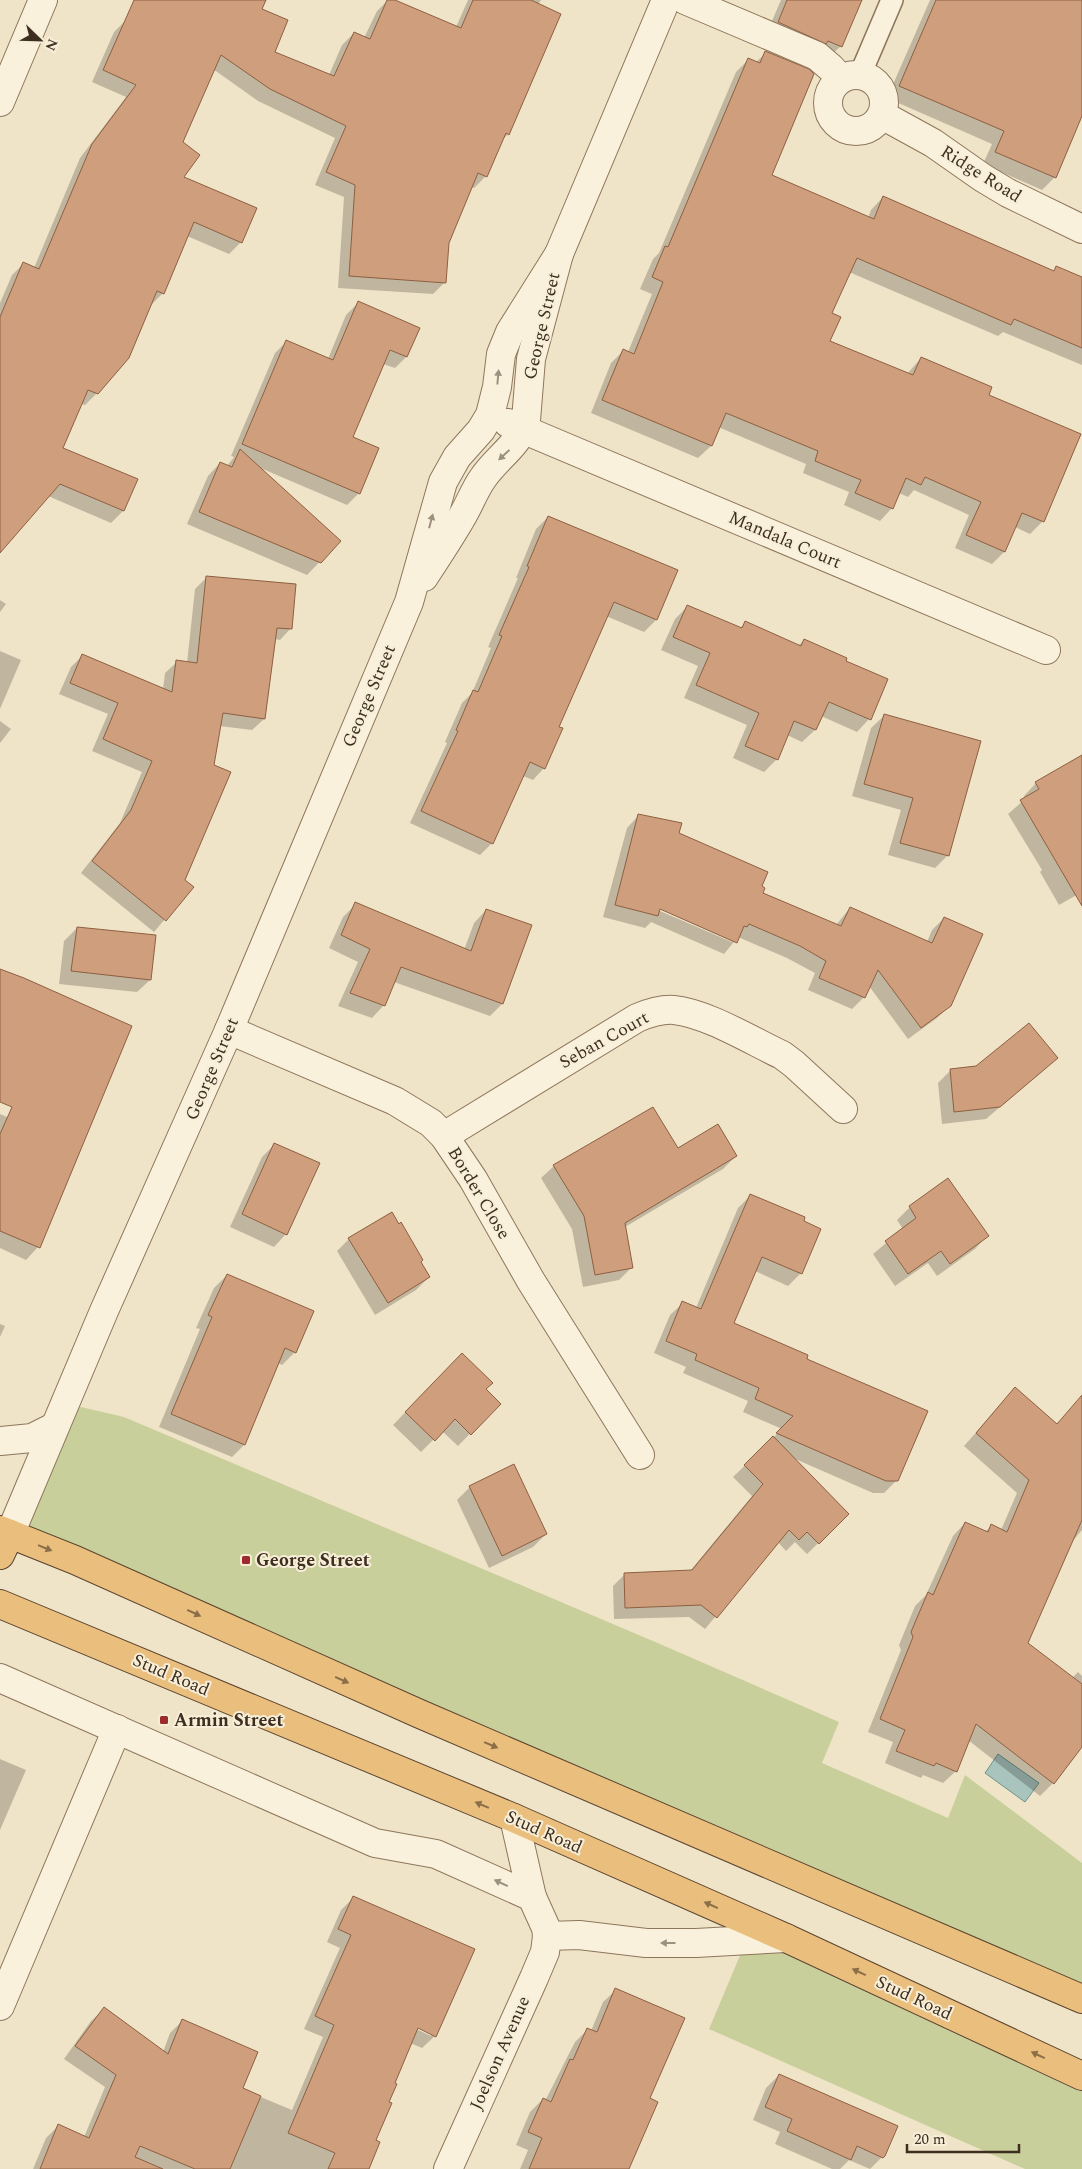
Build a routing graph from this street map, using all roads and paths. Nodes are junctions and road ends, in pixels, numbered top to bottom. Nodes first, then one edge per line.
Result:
1 (43, 0) edge
2 (666, 0) edge
3 (685, 0) edge
4 (892, 0) edge
5 (850, 77) junction
6 (0, 102) edge
7 (882, 115) junction
8 (1080, 225) edge
9 (559, 254) junction
10 (490, 415) junction
11 (524, 429) junction
12 (408, 602) junction
13 (1046, 650) dead end
14 (229, 1030) junction
15 (843, 1110) dead end
16 (444, 1136) junction
17 (54, 1426) junction
18 (0, 1442) edge
19 (640, 1455) dead end
20 (3, 1540) edge
21 (0, 1604) edge
22 (0, 1678) edge
23 (117, 1729) junction
24 (514, 1818) junction
25 (532, 1897) junction
26 (547, 1936) junction
27 (786, 1938) junction
28 (1082, 1999) edge
29 (0, 2006) edge
30 (1082, 2076) edge
31 (448, 2169) edge

1 - 6 street
2 - 9 street, George Street
3 - 5 street
4 - 5 lane
5 - 7 street
5 - 7 street
7 - 8 street, Ridge Road
10 -> 9 street, George Street
9 - 11 street, George Street
10 - 11 street, Mandala Court
12 -> 10 street, George Street
11 -> 12 street, George Street
11 - 13 street, Mandala Court
12 - 14 street, George Street
14 - 16 street, Border Close
14 - 17 street, George Street
15 - 16 street, Seban Court
16 - 19 street, Border Close
17 - 18 street
17 - 20 street, George Street
20 -> 28 highway
24 -> 21 highway, Stud Road
22 - 23 street
25 -> 23 street
23 - 29 street
24 - 25 street
27 -> 24 highway, Stud Road
25 - 26 street
27 -> 26 street
26 - 31 street, Joelson Avenue
30 -> 27 highway, Stud Road

